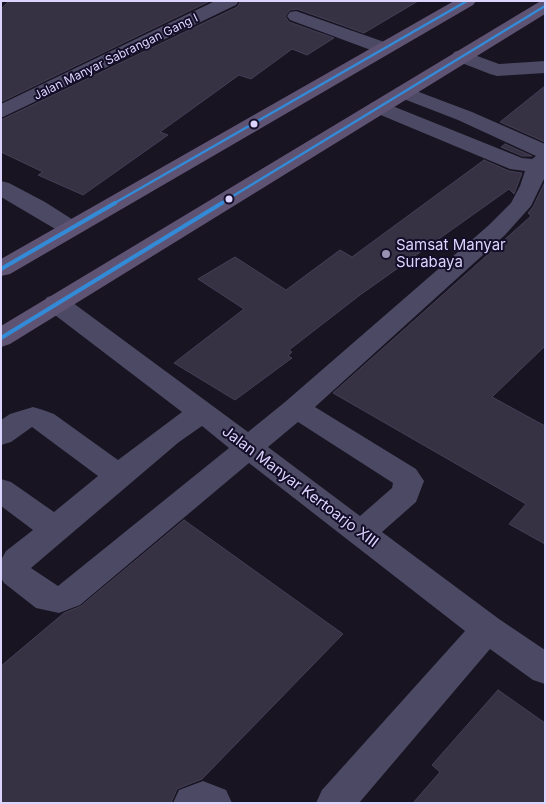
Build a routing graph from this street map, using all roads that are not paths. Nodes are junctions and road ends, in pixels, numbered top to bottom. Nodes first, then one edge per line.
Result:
1 (230, 1) edge
2 (467, 1) edge
3 (545, 6) edge
4 (296, 16) dead end
5 (545, 27) edge
6 (484, 42) junction
7 (382, 48) junction
8 (461, 56) junction
9 (545, 67) edge
10 (403, 92) junction
11 (378, 107) junction
12 (1, 112) edge
13 (542, 159) edge
14 (1, 188) edge
15 (70, 228) junction
16 (1, 269) edge
17 (56, 303) junction
18 (1, 338) edge
19 (295, 409) junction
20 (202, 412) junction
21 (1, 435) edge
22 (248, 448) junction
23 (120, 477) junction
24 (1, 490) edge
25 (54, 529) junction
26 (361, 533) junction
27 (487, 629) junction
28 (545, 669) edge
29 (192, 803) edge
30 (213, 803) edge
31 (335, 803) edge

1 - 12 street, Jalan Manyar Sabrangan Gang I
2 - 7 main road
3 - 6 main road
4 - 7 street
5 - 6 main road
6 - 8 main road
7 - 15 main road
8 - 9 street
8 - 10 main road
10 - 11 main road
10 - 13 street
11 - 13 street
11 - 17 main road
13 - 19 street
14 - 15 street
15 - 16 main road
17 - 18 main road
17 - 20 street, Jalan Manyar Kertoarjo XIII
19 - 22 street
19 - 26 street
20 - 22 street, Jalan Manyar Kertoarjo XIII
20 - 23 street
21 - 23 street
22 - 25 street
22 - 26 street, Jalan Manyar Kertoarjo XIII
23 - 25 street
24 - 25 street
26 - 27 street, Jalan Manyar Kertoarjo XIII
27 - 28 street, Jalan Manyar Kertoarjo XIII
27 - 31 street
29 - 30 street

